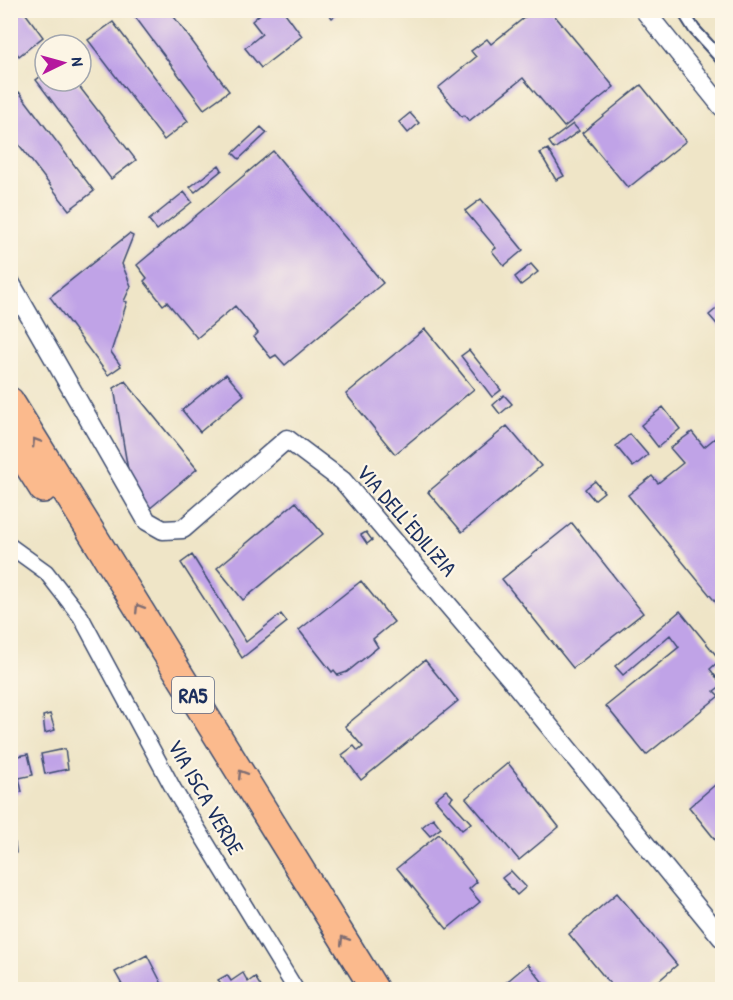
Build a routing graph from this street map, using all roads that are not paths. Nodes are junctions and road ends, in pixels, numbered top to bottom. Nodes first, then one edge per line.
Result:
1 (644, 10) edge
2 (682, 10) edge
3 (723, 60) edge
4 (723, 107) edge
5 (10, 282) edge
6 (10, 401) edge
7 (10, 437) edge
8 (10, 546) edge
9 (723, 938) edge
10 (296, 990) edge
11 (354, 990) edge
12 (375, 990) edge

1 - 4 street
2 - 3 street
5 - 9 street, VIA DELL'EDILIZIA
12 -> 6 highway, RA5
7 - 11 highway, RA5
8 - 10 street, VIA ISCA VERDE

